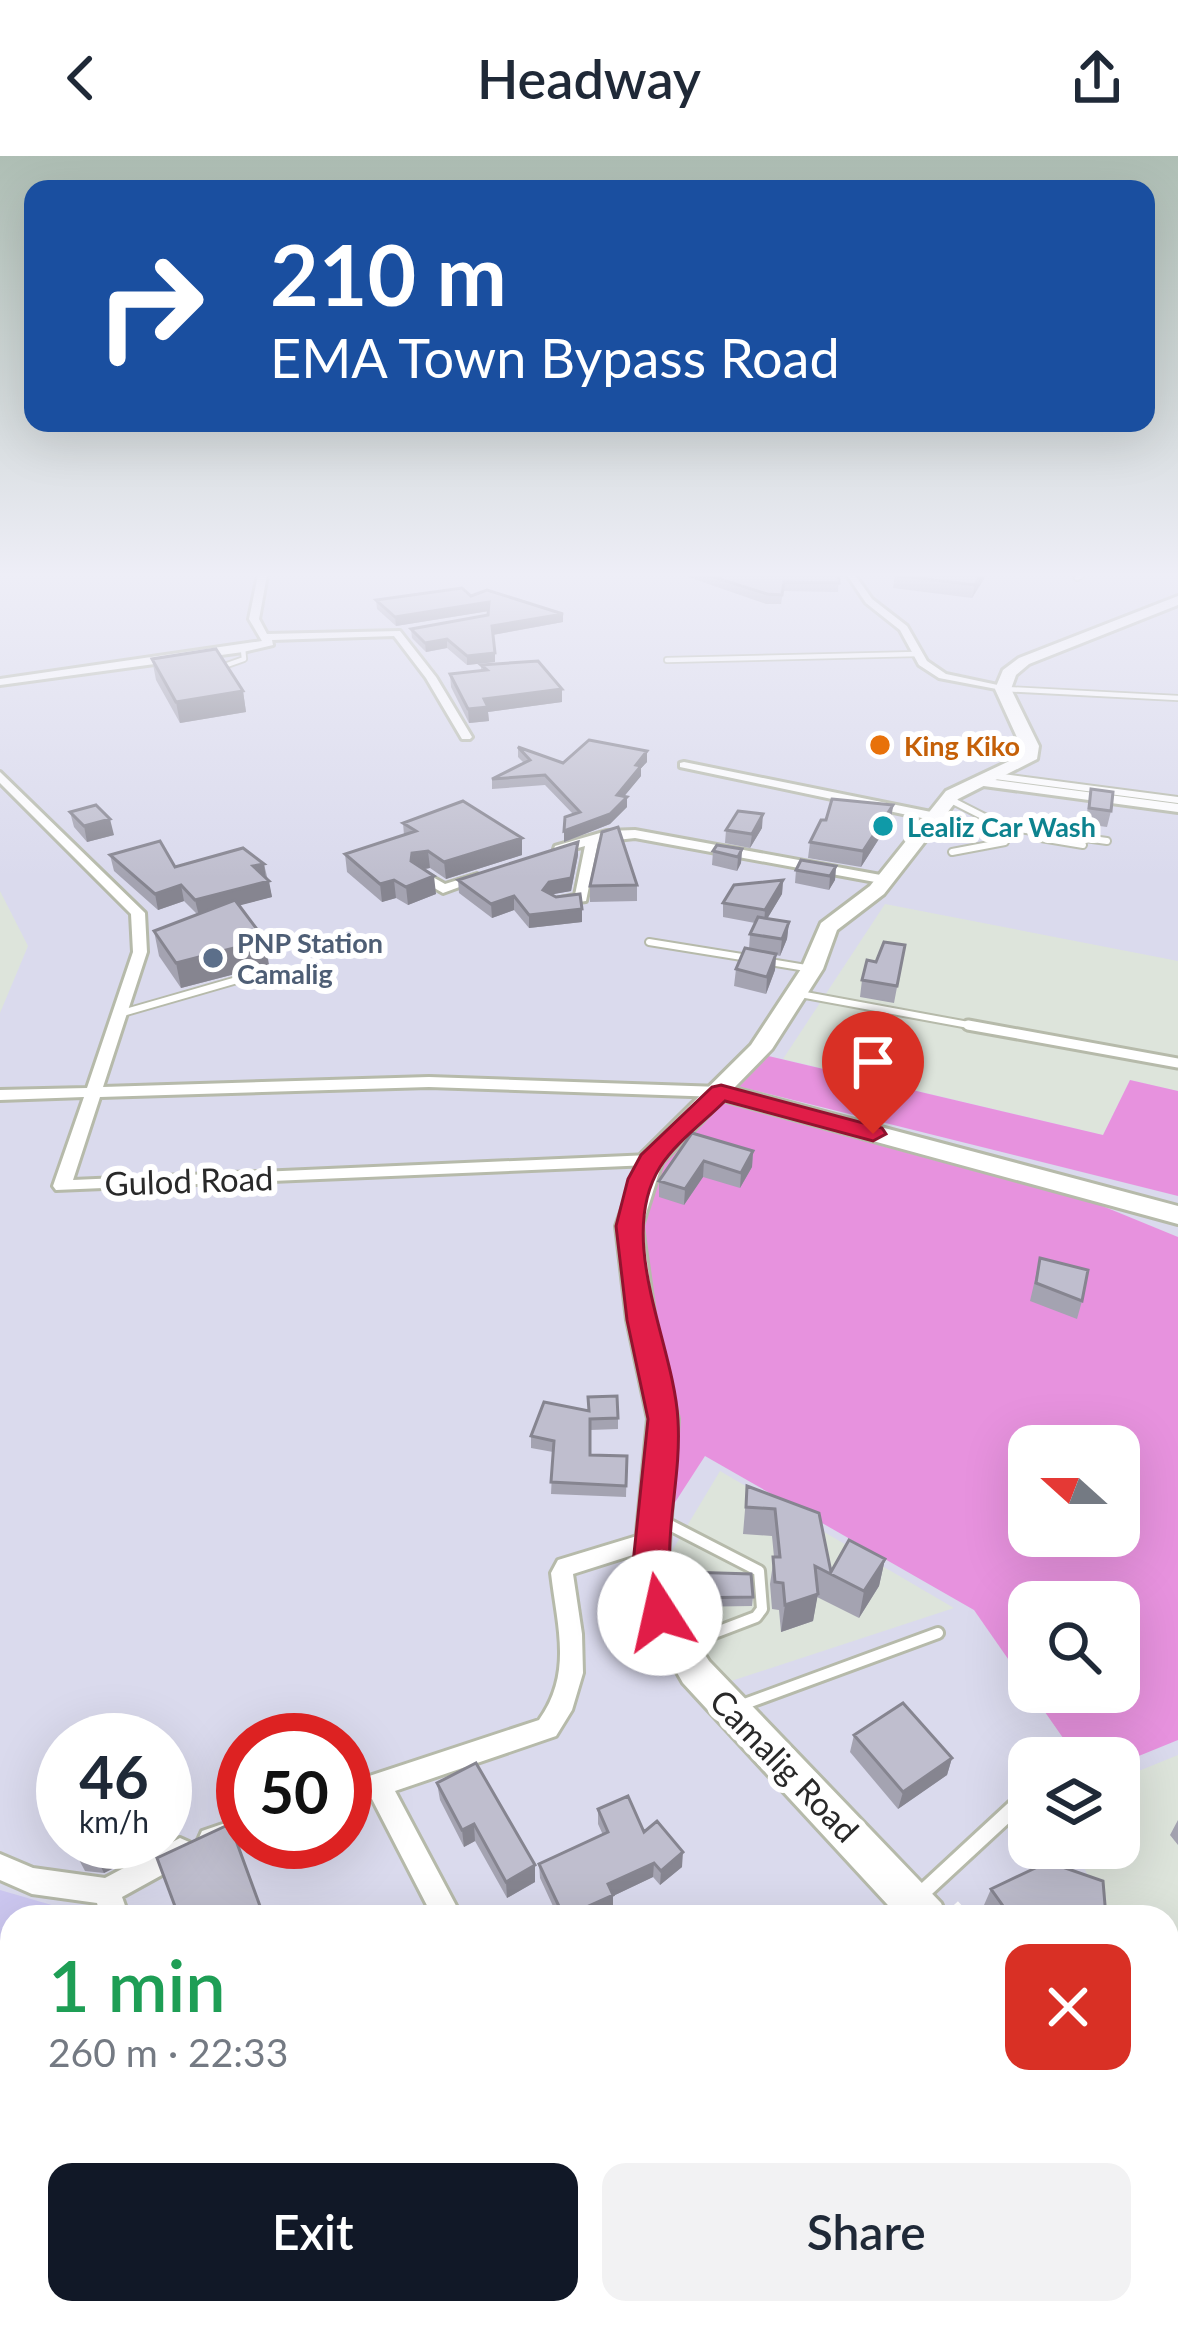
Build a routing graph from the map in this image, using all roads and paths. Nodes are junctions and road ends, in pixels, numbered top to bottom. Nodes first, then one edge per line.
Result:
1 (43, 676) edge
2 (436, 676) edge
3 (945, 676) edge
4 (1008, 676) edge
5 (431, 677) joint
6 (0, 682) edge
7 (1004, 689) junction
8 (1178, 698) edge
9 (466, 737) dead end
10 (684, 765) dead end
11 (0, 776) edge
12 (988, 779) junction
13 (1178, 804) edge
14 (943, 808) junction
15 (1008, 833) junction
16 (592, 840) junction
17 (1107, 841) dead end
18 (1083, 845) dead end
19 (952, 852) dead end
20 (544, 854) edge
21 (422, 875) edge
22 (487, 875) edge
23 (886, 880) junction
24 (555, 902) edge
25 (161, 928) edge
26 (139, 931) junction
27 (649, 942) dead end
28 (812, 969) junction
29 (237, 980) dead end
30 (798, 993) junction
31 (119, 1014) junction
32 (1178, 1063) edge
33 (93, 1091) junction
34 (721, 1092) junction
35 (0, 1095) edge
36 (650, 1160) junction
37 (1178, 1214) edge
38 (651, 1529) junction
39 (938, 1633) dead end
40 (678, 1647) junction
41 (731, 1709) junction
42 (378, 1785) junction
43 (372, 1787) edge
44 (1008, 1814) edge
45 (216, 1838) edge
46 (0, 1868) edge
47 (924, 1900) edge
48 (111, 1904) edge
49 (442, 1905) edge

1 - 6 street
2 - 5 street
3 - 7 street
4 - 7 main road
5 - 9 street
7 - 8 lane
7 - 12 main road, Camalig Road
10 - 14 street
11 - 26 street
12 - 13 street
12 - 14 main road, Camalig Road
14 - 15 lane
14 - 17 lane
14 - 23 main road, Camalig Road
15 - 18 lane
15 - 19 lane
16 - 20 street
16 - 23 street
16 - 24 street
21 - 22 street
23 - 28 main road, Camalig Road
25 - 26 street
26 - 31 street, Gulod Road
27 - 28 lane
28 - 30 main road, Camalig Road
29 - 31 lane
30 - 32 lane
30 - 34 main road, Camalig Road
31 - 33 street, Gulod Road
33 - 34 street
33 - 35 street
33 - 36 street, Gulod Road
34 - 36 main road, Camalig Road
34 - 37 main road
36 - 38 main road, Camalig Road
38 - 40 main road, Camalig Road
38 - 40 lane
38 - 42 street
39 - 41 lane
40 - 41 main road, Camalig Road
41 - 47 main road, Camalig Road
42 - 43 street
42 - 49 street
44 - 47 lane
45 - 48 street
46 - 48 street

